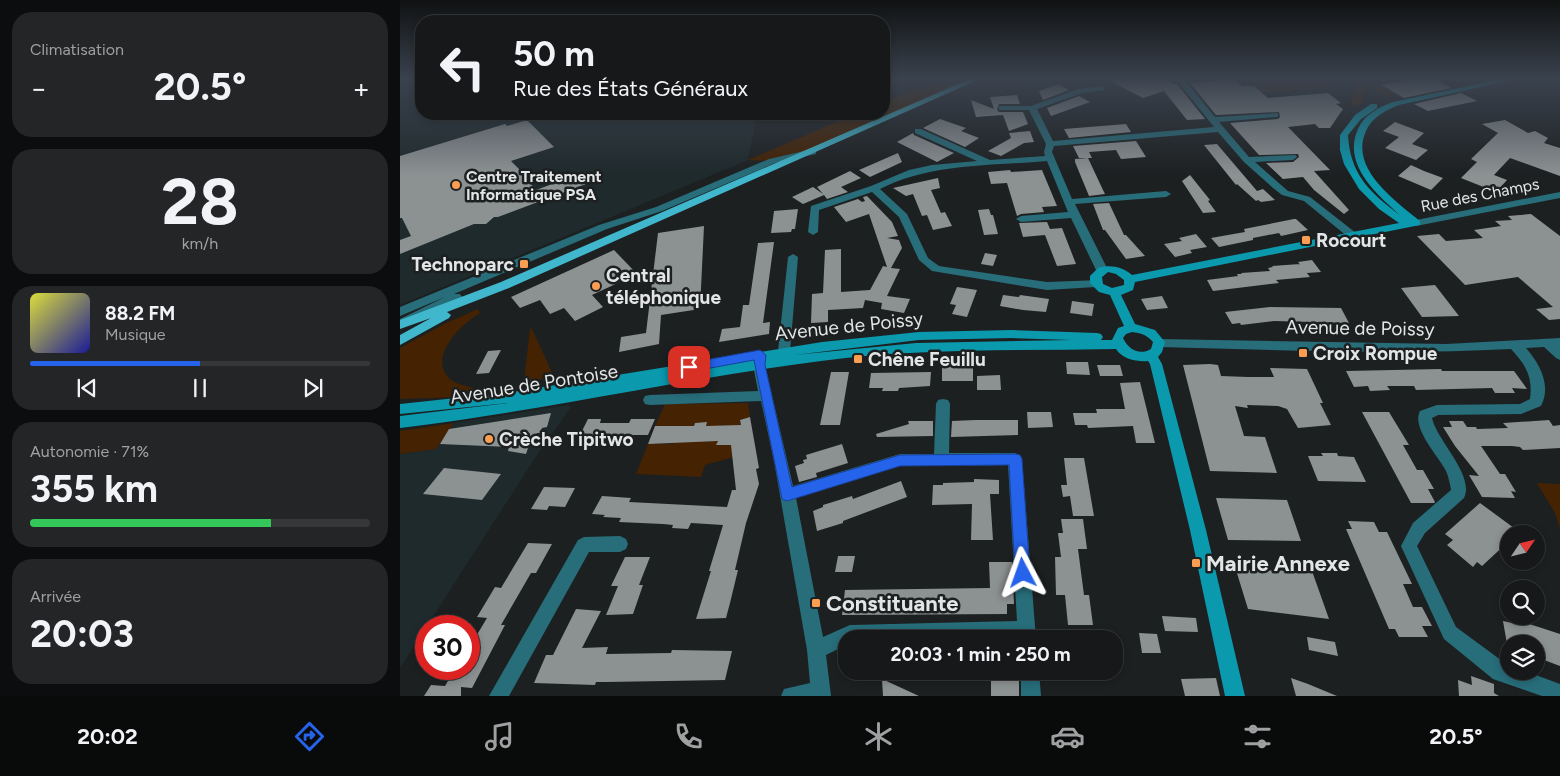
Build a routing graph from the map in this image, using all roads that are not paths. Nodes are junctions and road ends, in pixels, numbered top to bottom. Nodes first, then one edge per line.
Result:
1 (906, 110) edge
2 (1033, 110) edge
3 (1206, 110) edge
4 (1368, 110) edge
5 (1381, 110) edge
6 (1275, 115) dead end
7 (890, 117) edge
8 (884, 120) edge
9 (1214, 120) junction
10 (1220, 129) junction
11 (918, 130) dead end
12 (1050, 144) junction
13 (813, 152) junction
14 (1293, 157) dead end
15 (1051, 158) junction
16 (1247, 160) junction
17 (988, 164) junction
18 (874, 188) junction
19 (1166, 194) dead end
20 (1560, 195) edge
21 (1069, 202) junction
22 (1074, 215) junction
23 (1020, 220) dead end
24 (1411, 224) junction
25 (813, 232) dead end
26 (1352, 235) junction
27 (793, 257) dead end
28 (1102, 270) junction
29 (491, 274) junction
30 (1126, 275) junction
31 (1096, 283) junction
32 (505, 285) junction
33 (1114, 292) junction
34 (400, 312) edge
35 (445, 315) junction
36 (400, 324) edge
37 (1131, 328) junction
38 (400, 333) edge
39 (400, 341) edge
40 (1118, 341) junction
41 (1554, 342) edge
42 (1515, 345) junction
43 (1155, 349) junction
44 (784, 351) junction
45 (1560, 355) edge
46 (760, 360) junction
47 (673, 380) joint
48 (585, 394) junction
49 (766, 396) junction
50 (650, 400) dead end
51 (943, 404) dead end
52 (400, 409) edge
53 (400, 422) edge
54 (941, 461) junction
55 (787, 494) junction
56 (620, 544) dead end
57 (1027, 630) edge
58 (838, 640) edge
59 (816, 650) junction
60 (1030, 680) edge
61 (821, 693) edge
62 (1560, 693) edge
63 (499, 696) edge
64 (792, 696) edge
65 (1031, 696) edge
66 (1235, 696) edge

1 - 7 main road
2 - 12 street
3 - 9 street
4 - 24 street
5 - 24 street
6 - 9 street
8 - 13 main road
9 - 10 street
10 - 12 street
10 - 16 street
11 - 17 street
12 - 15 street
13 - 29 street
13 - 32 main road
14 - 16 street
15 - 17 street
15 - 21 street
16 - 26 street
17 - 18 street
18 - 25 street
18 - 31 street
19 - 21 street
20 - 24 street, Rue des Champs
21 - 22 street
22 - 23 street
22 - 28 street
24 - 26 street
26 - 30 street
27 - 44 street
28 - 30 street
28 - 31 street
29 - 34 street
29 - 36 street
30 - 33 street
31 - 33 street
32 - 35 main road
32 - 36 main road
33 - 37 street
35 - 38 main road
35 - 39 main road
37 - 40 street
37 - 43 street
40 - 43 street
40 - 44 street, Avenue de Poissy
40 - 46 street, Avenue de Poissy
41 - 42 street, Avenue de Poissy
41 - 45 street
42 - 43 street, Avenue de Poissy
42 - 62 street
43 - 66 street
44 - 46 street, Avenue de Poissy
46 - 47 street, Avenue de Poissy
46 - 48 street, Avenue de Poissy
46 - 49 street
47 - 48 street, Avenue de Pontoise
48 - 52 street, Avenue de Pontoise
48 - 53 street, Avenue de Pontoise
49 - 50 street
49 - 55 street
51 - 54 street
54 - 55 street
54 - 57 street
55 - 59 street
56 - 63 street
58 - 59 street
59 - 61 street
60 - 65 street
61 - 64 street

